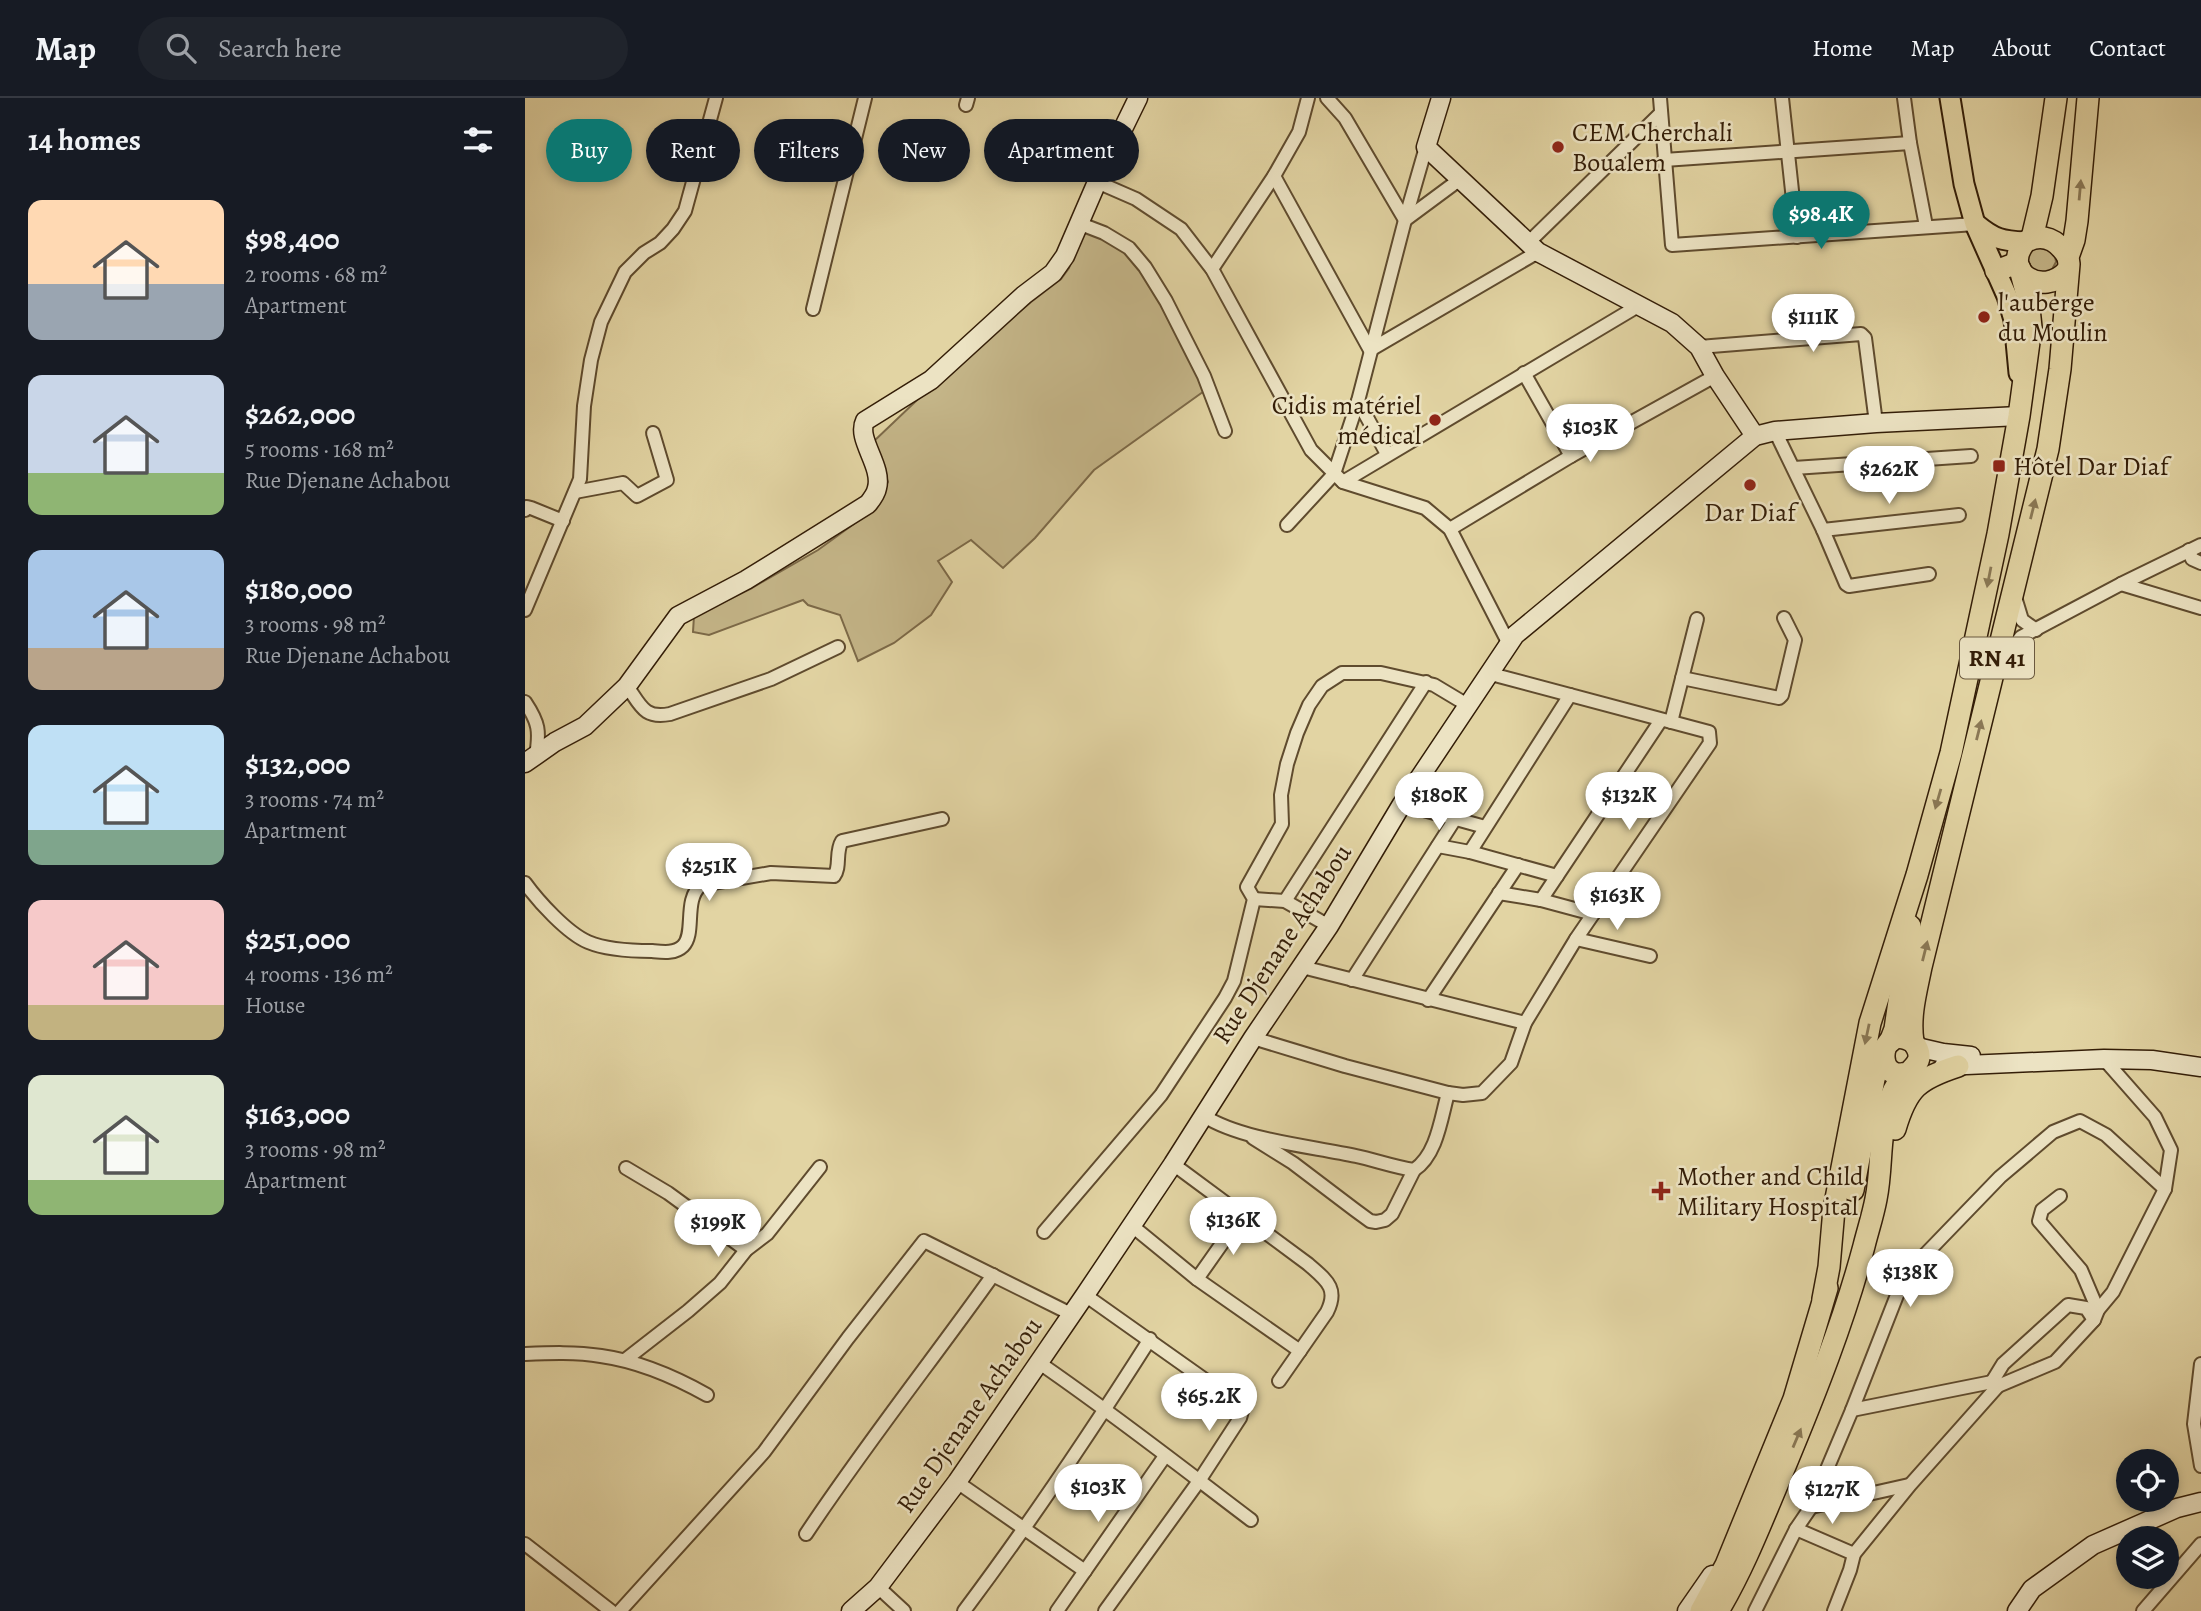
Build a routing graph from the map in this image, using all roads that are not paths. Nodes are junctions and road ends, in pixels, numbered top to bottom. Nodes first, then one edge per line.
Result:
1 (716, 98) edge
2 (865, 98) edge
3 (1138, 98) edge
4 (1308, 98) edge
5 (1327, 98) edge
6 (1441, 98) edge
7 (1660, 98) edge
8 (1782, 98) edge
9 (1904, 98) edge
10 (1951, 98) edge
11 (2056, 98) edge
12 (2088, 98) edge
13 (1660, 114) junction
14 (1128, 119) edge
15 (1910, 143) junction
16 (1426, 147) junction
17 (1787, 151) junction
18 (1664, 160) junction
19 (1274, 176) junction
20 (1459, 180) junction
21 (1097, 182) joint
22 (1405, 220) junction
23 (1078, 223) junction
24 (1975, 224) junction
25 (1926, 226) junction
26 (1797, 237) junction
27 (2028, 240) junction
28 (1533, 248) junction
29 (2068, 264) junction
30 (2018, 266) junction
31 (1212, 270) junction
32 (1996, 271) junction
33 (1638, 306) junction
34 (813, 309) dead end
35 (1699, 347) junction
36 (1370, 351) junction
37 (1524, 373) junction
38 (1715, 376) junction
39 (1358, 401) junction
40 (2020, 411) junction
41 (1876, 423) junction
42 (1225, 430) dead end
43 (1775, 431) junction
44 (653, 433) dead end
45 (1755, 436) junction
46 (1387, 454) junction
47 (1571, 456) junction
48 (1971, 456) dead end
49 (1794, 468) junction
50 (1338, 478) junction
51 (575, 492) junction
52 (525, 510) edge
53 (1959, 516) dead end
54 (563, 521) junction
55 (1286, 525) dead end
56 (1450, 529) junction
57 (1823, 530) junction
58 (2195, 547) edge
59 (2201, 563) edge
60 (1929, 574) dead end
61 (2120, 584) junction
62 (2013, 592) junction
63 (2201, 608) edge
64 (525, 610) edge
65 (1784, 618) dead end
66 (1697, 619) dead end
67 (2036, 630) junction
68 (1509, 644) junction
69 (838, 647) dead end
70 (1993, 673) junction
71 (1491, 674) junction
72 (1682, 678) junction
73 (1426, 682) junction
74 (627, 686) junction
75 (1570, 695) junction
76 (525, 702) edge
77 (1469, 706) junction
78 (1666, 721) junction
79 (530, 760) edge
80 (1402, 804) junction
81 (942, 819) dead end
82 (1455, 819) junction
83 (1485, 828) junction
84 (1438, 846) junction
85 (1470, 852) junction
86 (1518, 865) junction
87 (1917, 875) junction
88 (1557, 876) junction
89 (525, 883) edge
90 (1499, 893) junction
91 (1254, 899) junction
92 (1541, 900) junction
93 (1285, 901) junction
94 (1593, 914) junction
95 (1329, 926) junction
96 (1576, 939) junction
97 (1650, 957) dead end
98 (1302, 967) junction
99 (1352, 980) junction
100 (1428, 1000) junction
101 (1525, 1023) junction
102 (1253, 1038) junction
103 (1887, 1047) junction
104 (1914, 1056) junction
105 (2104, 1059) junction
106 (2038, 1061) junction
107 (1958, 1066) junction
108 (2197, 1068) edge
109 (1448, 1093) junction
110 (1204, 1116) junction
111 (1245, 1134) junction
112 (1173, 1164) junction
113 (820, 1167) dead end
114 (625, 1168) dead end
115 (1414, 1170) junction
116 (2165, 1189) junction
117 (2060, 1196) dead end
118 (1876, 1199) junction
119 (1242, 1216) junction
120 (1131, 1225) junction
121 (1044, 1232) dead end
122 (746, 1250) junction
123 (993, 1275) junction
124 (1198, 1279) junction
125 (1085, 1294) junction
126 (1823, 1299) junction
127 (1071, 1314) junction
128 (2096, 1315) junction
129 (1150, 1339) junction
130 (1300, 1351) junction
131 (525, 1354) edge
132 (625, 1360) junction
133 (1038, 1362) junction
134 (2201, 1364) edge
135 (1279, 1381) dead end
136 (1995, 1384) junction
137 (707, 1395) dead end
138 (1106, 1408) junction
139 (1852, 1410) junction
140 (2194, 1424) junction
141 (2201, 1444) edge
142 (1165, 1456) junction
143 (2201, 1466) edge
144 (1199, 1481) junction
145 (957, 1482) junction
146 (1910, 1485) junction
147 (2201, 1491) edge
148 (2201, 1502) edge
149 (1811, 1507) junction
150 (2179, 1507) edge
151 (2179, 1508) edge
152 (2168, 1512) edge
153 (1251, 1520) dead end
154 (1796, 1529) junction
155 (1024, 1530) junction
156 (806, 1534) dead end
157 (525, 1544) edge
158 (2201, 1544) edge
159 (1854, 1554) junction
160 (1734, 1563) junction
161 (1085, 1571) junction
162 (878, 1587) junction
163 (611, 1611) edge
164 (620, 1611) edge
165 (851, 1611) edge
166 (904, 1611) edge
167 (964, 1611) edge
168 (1057, 1611) edge
169 (1105, 1611) edge
170 (1688, 1611) edge
171 (1701, 1611) edge
172 (1718, 1611) edge
173 (1731, 1611) edge
174 (1755, 1611) edge
175 (1834, 1611) edge
176 (2017, 1611) edge
177 (2143, 1611) edge

1 - 51 street
2 - 34 street
3 - 14 main road
4 - 19 street
5 - 22 street
6 - 16 main road
7 - 13 street
8 - 17 street
9 - 15 street
10 - 24 main road
11 - 27 highway
29 -> 12 highway, RN 41
13 - 18 street
13 - 28 street
15 - 17 street
15 - 25 street
16 - 20 main road
16 - 22 street
17 - 18 street
17 - 26 street
18 - 26 street
19 - 31 street
19 - 36 street
20 - 22 street
20 - 28 main road
21 - 23 main road
21 - 31 street
22 - 36 street
23 - 42 street
23 - 74 main road
24 - 25 street
24 - 27 main road
24 - 32 main road
25 - 26 street
27 - 29 highway
27 - 30 highway
28 - 33 main road
28 - 36 street
29 - 30 highway
62 -> 29 highway, RN 41
30 - 32 highway
30 - 40 highway, RN 41
31 - 50 street
32 - 40 main road
33 - 35 main road
33 - 37 street
35 - 38 main road
35 - 41 street
36 - 39 street
37 - 46 street
37 - 47 street
38 - 45 main road
38 - 47 street
39 - 46 street
39 - 50 street
40 - 41 main road, Rue Djenane Achabou
40 -> 87 highway, RN 41
41 - 43 main road, Rue Djenane Achabou
43 - 45 main road, Rue Djenane Achabou
43 - 49 street
44 - 51 street
45 - 68 main road, Rue Djenane Achabou
46 - 50 street
47 - 56 street
48 - 49 street
49 - 57 street
50 - 55 street
50 - 56 street
51 - 54 street
52 - 54 street
53 - 57 street
54 - 64 street
56 - 68 street
57 - 60 street
58 - 59 street
58 - 61 street
61 - 63 street
61 - 67 street
62 - 67 street
62 - 70 highway, RN 41
65 - 72 street
66 - 72 street
67 - 70 street
68 - 71 main road, Rue Djenane Achabou
69 - 74 street
104 -> 70 highway, RN 41
71 - 75 street
71 - 77 main road, Rue Djenane Achabou
72 - 78 street
73 - 77 street
73 - 91 street
73 - 93 street
74 - 79 main road
75 - 78 street
75 - 83 street
76 - 79 street
77 - 80 main road, Rue Djenane Achabou
78 - 88 street
78 - 94 street
80 - 82 street
80 - 95 main road, Rue Djenane Achabou
81 - 89 street
82 - 83 street
82 - 84 street
83 - 85 street
84 - 85 street
84 - 99 street
85 - 86 street
86 - 88 street
86 - 90 street
87 - 103 highway, RN 41
87 -> 126 highway
88 - 92 street
90 - 92 street
90 - 100 street
91 - 93 street
91 - 121 street
92 - 94 street
93 - 95 street
94 - 96 street
95 - 98 main road, Rue Djenane Achabou
96 - 97 street
96 - 101 street
98 - 99 street
98 - 102 main road, Rue Djenane Achabou
99 - 100 street
100 - 101 street
101 - 109 street
102 - 109 street
102 - 110 main road, Rue Djenane Achabou
103 - 104 highway
103 - 104 highway
103 - 126 highway, RN 41
104 - 106 main road
104 - 107 main road
104 - 118 highway, RN 41
105 - 106 main road
105 - 108 main road
105 - 116 street
106 - 107 main road
107 - 118 highway
109 - 115 street
110 - 111 street
110 - 112 main road, Rue Djenane Achabou
111 - 115 street
111 - 115 street
112 - 119 street
112 - 120 main road, Rue Djenane Achabou
113 - 122 street
114 - 122 street
116 - 128 street
116 - 139 street
117 - 128 street
160 -> 118 highway, RN 41
119 - 124 street
119 - 130 street
120 - 124 street
120 - 125 main road, Rue Djenane Achabou
122 - 132 street
123 - 127 street
123 - 156 street
123 - 164 street
124 - 130 street
125 - 127 main road, Rue Djenane Achabou
125 - 129 street
126 - 160 highway, RN 41
127 - 133 main road, Rue Djenane Achabou
128 - 136 street
128 - 136 street
129 - 138 street
129 - 144 street
130 - 135 street
131 - 132 street
132 - 137 street
133 - 138 street
133 - 145 main road, Rue Djenane Achabou
134 - 140 street
136 - 139 street
136 - 146 street
138 - 142 street
138 - 155 street
139 - 149 street
140 - 141 street
140 - 143 street
142 - 144 street
142 - 161 street
144 - 153 street
144 - 169 street
145 - 155 street
145 - 162 main road, Rue Djenane Achabou
146 - 149 street
146 - 159 street
147 - 150 main road
148 - 151 main road
149 - 154 street
152 - 176 main road
154 - 159 street
154 - 174 street
155 - 161 street
155 - 167 street
157 - 163 street
158 - 177 street
159 - 175 street
160 - 170 main road
160 - 171 highway, RN 41
160 - 172 highway, RN 41
160 - 173 main road
161 - 168 street
162 - 165 main road, Rue Djenane Achabou
162 - 166 street

